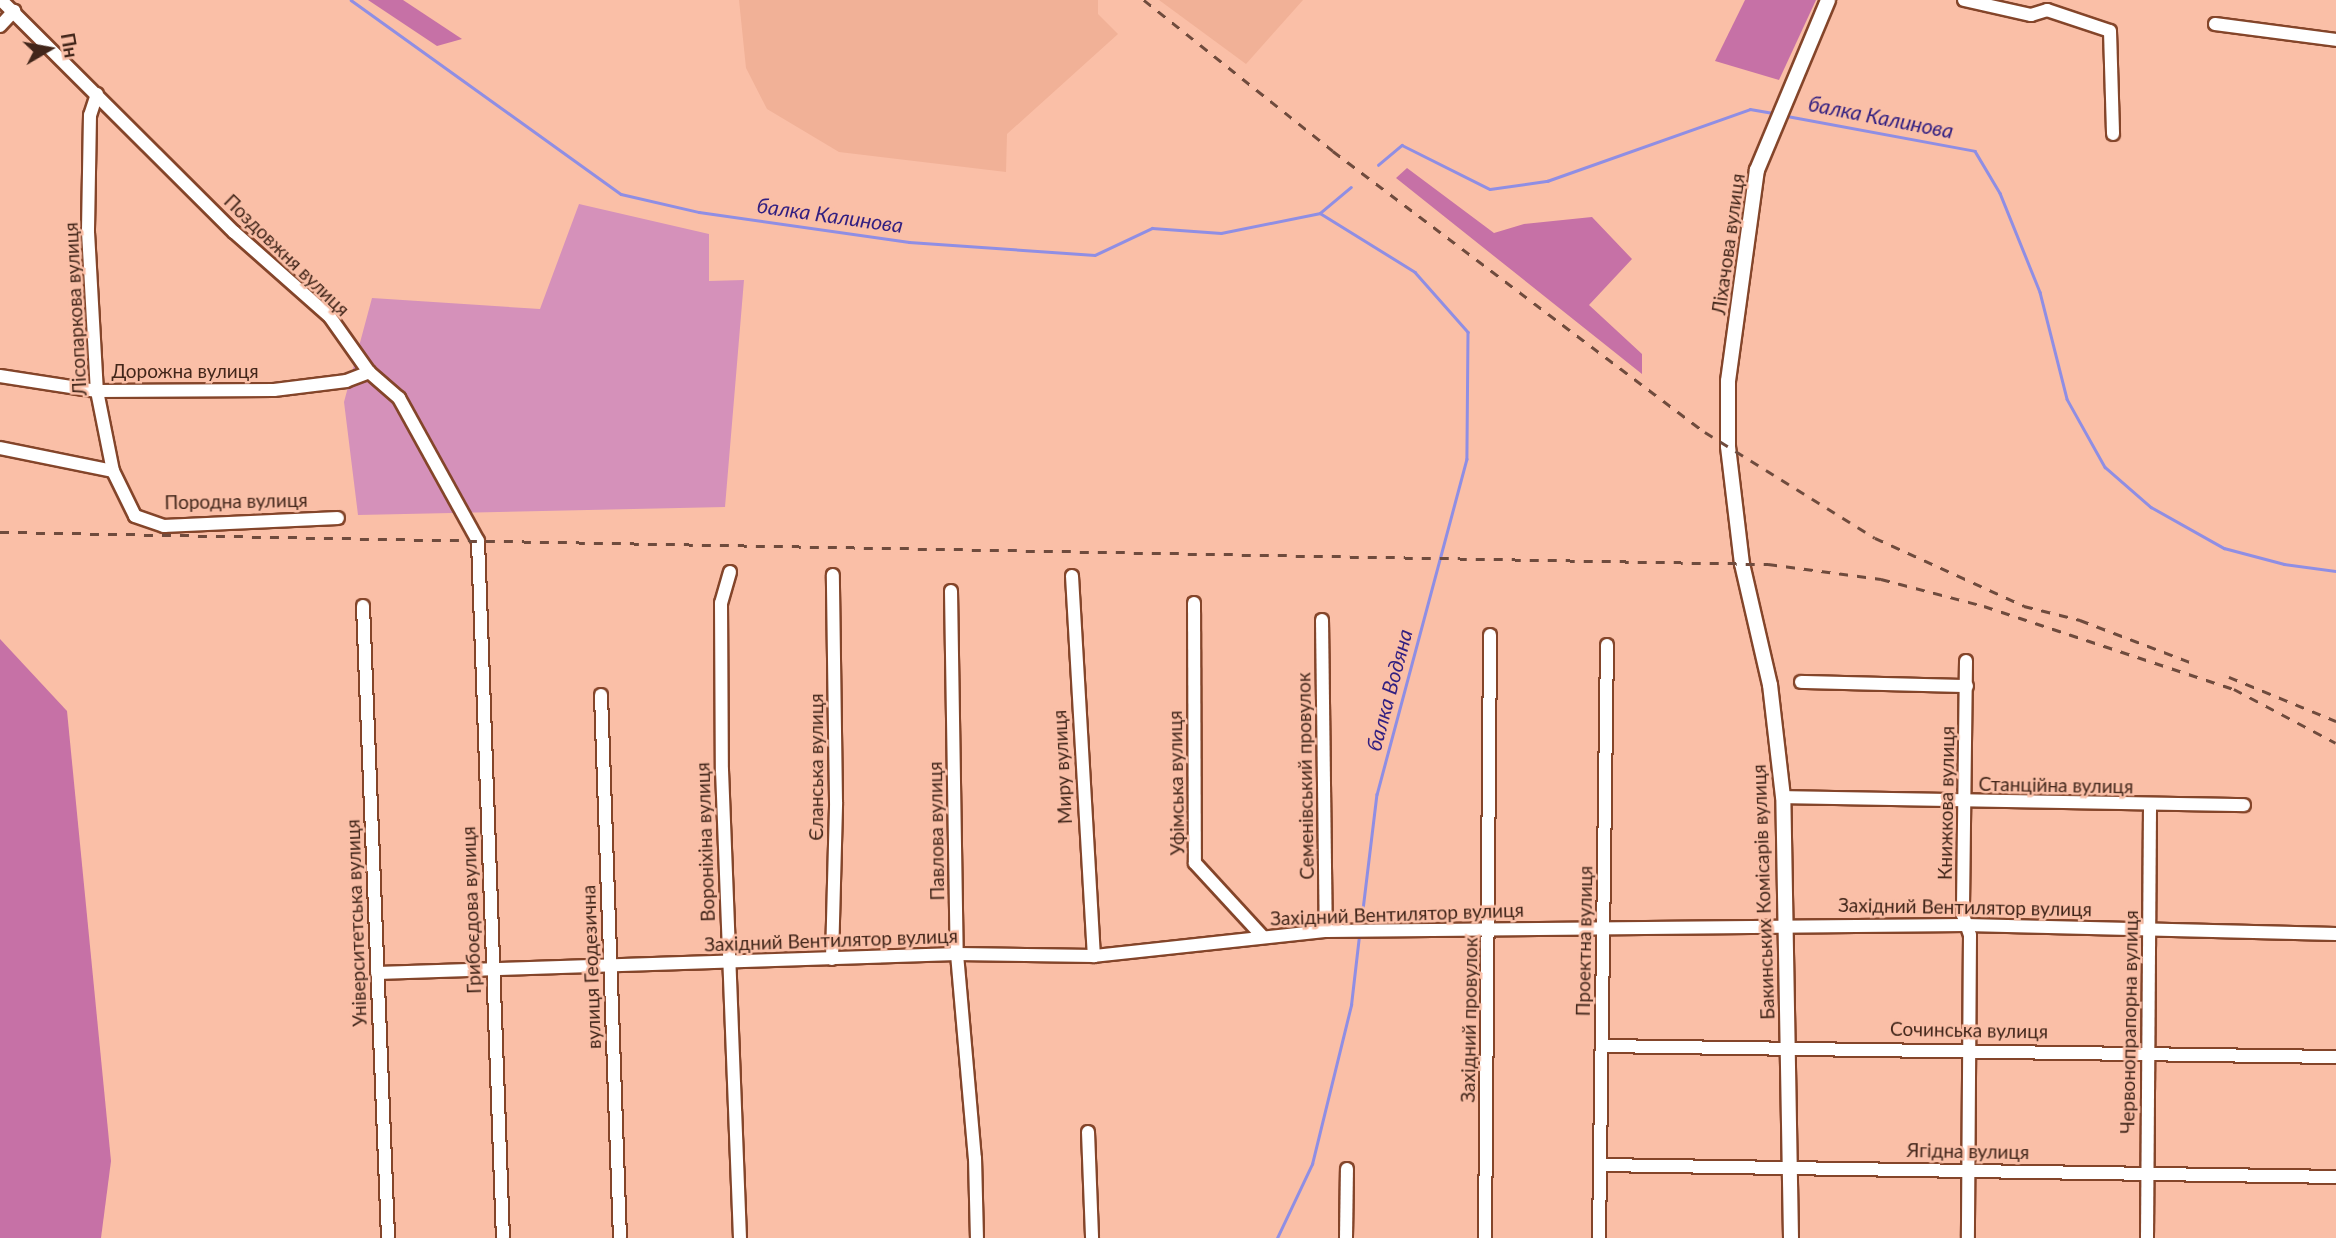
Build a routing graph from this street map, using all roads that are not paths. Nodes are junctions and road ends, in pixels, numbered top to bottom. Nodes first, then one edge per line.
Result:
1 (1, 0) edge
2 (1828, 0) edge
3 (1964, 0) edge
4 (14, 11) junction
5 (2215, 24) dead end
6 (0, 26) edge
7 (2336, 40) edge
8 (97, 94) junction
9 (2113, 134) dead end
10 (369, 372) junction
11 (0, 376) edge
12 (1728, 381) joint
13 (97, 391) junction
14 (0, 448) edge
15 (113, 471) junction
16 (135, 516) joint
17 (338, 518) dead end
18 (730, 572) dead end
19 (833, 575) dead end
20 (1072, 576) dead end
21 (478, 580) joint
22 (951, 591) dead end
23 (1194, 603) dead end
24 (363, 606) dead end
25 (1322, 620) dead end
26 (1490, 635) dead end
27 (1607, 645) dead end
28 (1966, 661) dead end
29 (1801, 682) dead end
30 (1967, 686) junction
31 (601, 695) dead end
32 (1783, 797) junction
33 (1965, 802) junction
34 (2244, 804) dead end
35 (2150, 806) junction
36 (1785, 925) junction
37 (1966, 925) junction
38 (1603, 928) junction
39 (1489, 929) junction
40 (2149, 929) junction
41 (1326, 931) junction
42 (2336, 934) edge
43 (1263, 937) junction
44 (957, 954) junction
45 (1094, 956) junction
46 (832, 959) junction
47 (728, 962) junction
48 (610, 968) junction
49 (493, 971) junction
50 (377, 973) junction
51 (1602, 1046) junction
52 (1787, 1048) junction
53 (1969, 1049) junction
54 (2148, 1054) junction
55 (2336, 1057) edge
56 (1087, 1132) dead end
57 (1600, 1165) junction
58 (1789, 1168) junction
59 (1347, 1169) dead end
60 (1968, 1171) junction
61 (2147, 1173) junction
62 (2336, 1177) edge
63 (388, 1238) edge
64 (503, 1238) edge
65 (620, 1238) edge
66 (740, 1238) edge
67 (977, 1238) edge
68 (1092, 1238) edge
69 (1346, 1238) edge
70 (1485, 1238) edge
71 (1599, 1238) edge
72 (1791, 1238) edge
73 (1968, 1238) edge
74 (2147, 1238) edge

1 - 4 street, Поздовжня вулиця
2 - 12 street, Ліхачова вулиця
3 - 9 street
4 - 6 street
4 - 8 street, Поздовжня вулиця
5 - 7 street
8 - 10 street, Поздовжня вулиця
8 - 13 street, Лісопаркова вулиця
10 - 13 street, Дорожна вулиця
10 - 21 street, Поздовжня вулиця
11 - 13 street, Дорожна вулиця
12 - 32 street, Бакинських Комісарів вулиця
13 - 15 street, Лісопаркова вулиця
14 - 15 street
15 - 16 street, Лісопаркова вулиця
16 - 17 street, Породна вулиця
18 - 47 street, Вороніхіна вулиця
19 - 46 street, Єланська вулиця
20 - 45 street, Миру вулиця
21 - 49 street, Грибоєдова вулиця
22 - 44 street, Павлова вулиця
23 - 43 street, Уфімська вулиця
24 - 50 street, Університетська вулиця
25 - 41 street, Семенівський провулок
26 - 39 street, Західний провулок
27 - 38 street, Проектна вулиця
28 - 30 street, Книжкова вулиця
29 - 30 street
30 - 33 street, Книжкова вулиця
31 - 48 street, вулиця Геодезична
32 - 33 street, Станційна вулиця
32 - 36 street, Бакинських Комісарів вулиця
33 - 35 street, Станційна вулиця
33 - 37 street, Книжкова вулиця
34 - 35 street, Станційна вулиця
35 - 40 street, Червонопрапорна вулиця
36 - 37 street, Західний Вентилятор вулиця
36 - 38 street, Західний Вентилятор вулиця
36 - 52 street, Бакинських Комісарів вулиця
37 - 40 street, Західний Вентилятор вулиця
37 - 53 street, Книжкова вулиця
38 - 39 street, Західний Вентилятор вулиця
38 - 51 street, Проектна вулиця
39 - 41 street, Західний Вентилятор вулиця
39 - 70 street, Західний провулок
40 - 42 street, Західний Вентилятор вулиця
40 - 54 street, Червонопрапорна вулиця
41 - 43 street, Західний Вентилятор вулиця
43 - 45 street, Західний Вентилятор вулиця
44 - 45 street, Західний Вентилятор вулиця
44 - 46 street, Західний Вентилятор вулиця
44 - 67 street, Павлова вулиця
46 - 47 street, Західний Вентилятор вулиця
47 - 48 street, Західний Вентилятор вулиця
47 - 66 street, Вороніхіна вулиця
48 - 49 street, Західний Вентилятор вулиця
48 - 65 street, вулиця Геодезична
49 - 50 street, Західний Вентилятор вулиця
49 - 64 street, Грибоєдова вулиця
50 - 63 street, Університетська вулиця
51 - 52 street, Сочинська вулиця
51 - 57 street, Проектна вулиця
52 - 53 street, Сочинська вулиця
52 - 58 street, Бакинських Комісарів вулиця
53 - 54 street, Сочинська вулиця
53 - 60 street, Книжкова вулиця
54 - 55 street, Сочинська вулиця
54 - 61 street, Червонопрапорна вулиця
56 - 68 street
57 - 58 street, Ягідна вулиця
57 - 71 street, Проектна вулиця
58 - 60 street, Ягідна вулиця
58 - 72 street, Бакинських Комісарів вулиця
59 - 69 street
60 - 61 street, Ягідна вулиця
60 - 73 street, Книжкова вулиця
61 - 62 street, Ягідна вулиця
61 - 74 street, Червонопрапорна вулиця

